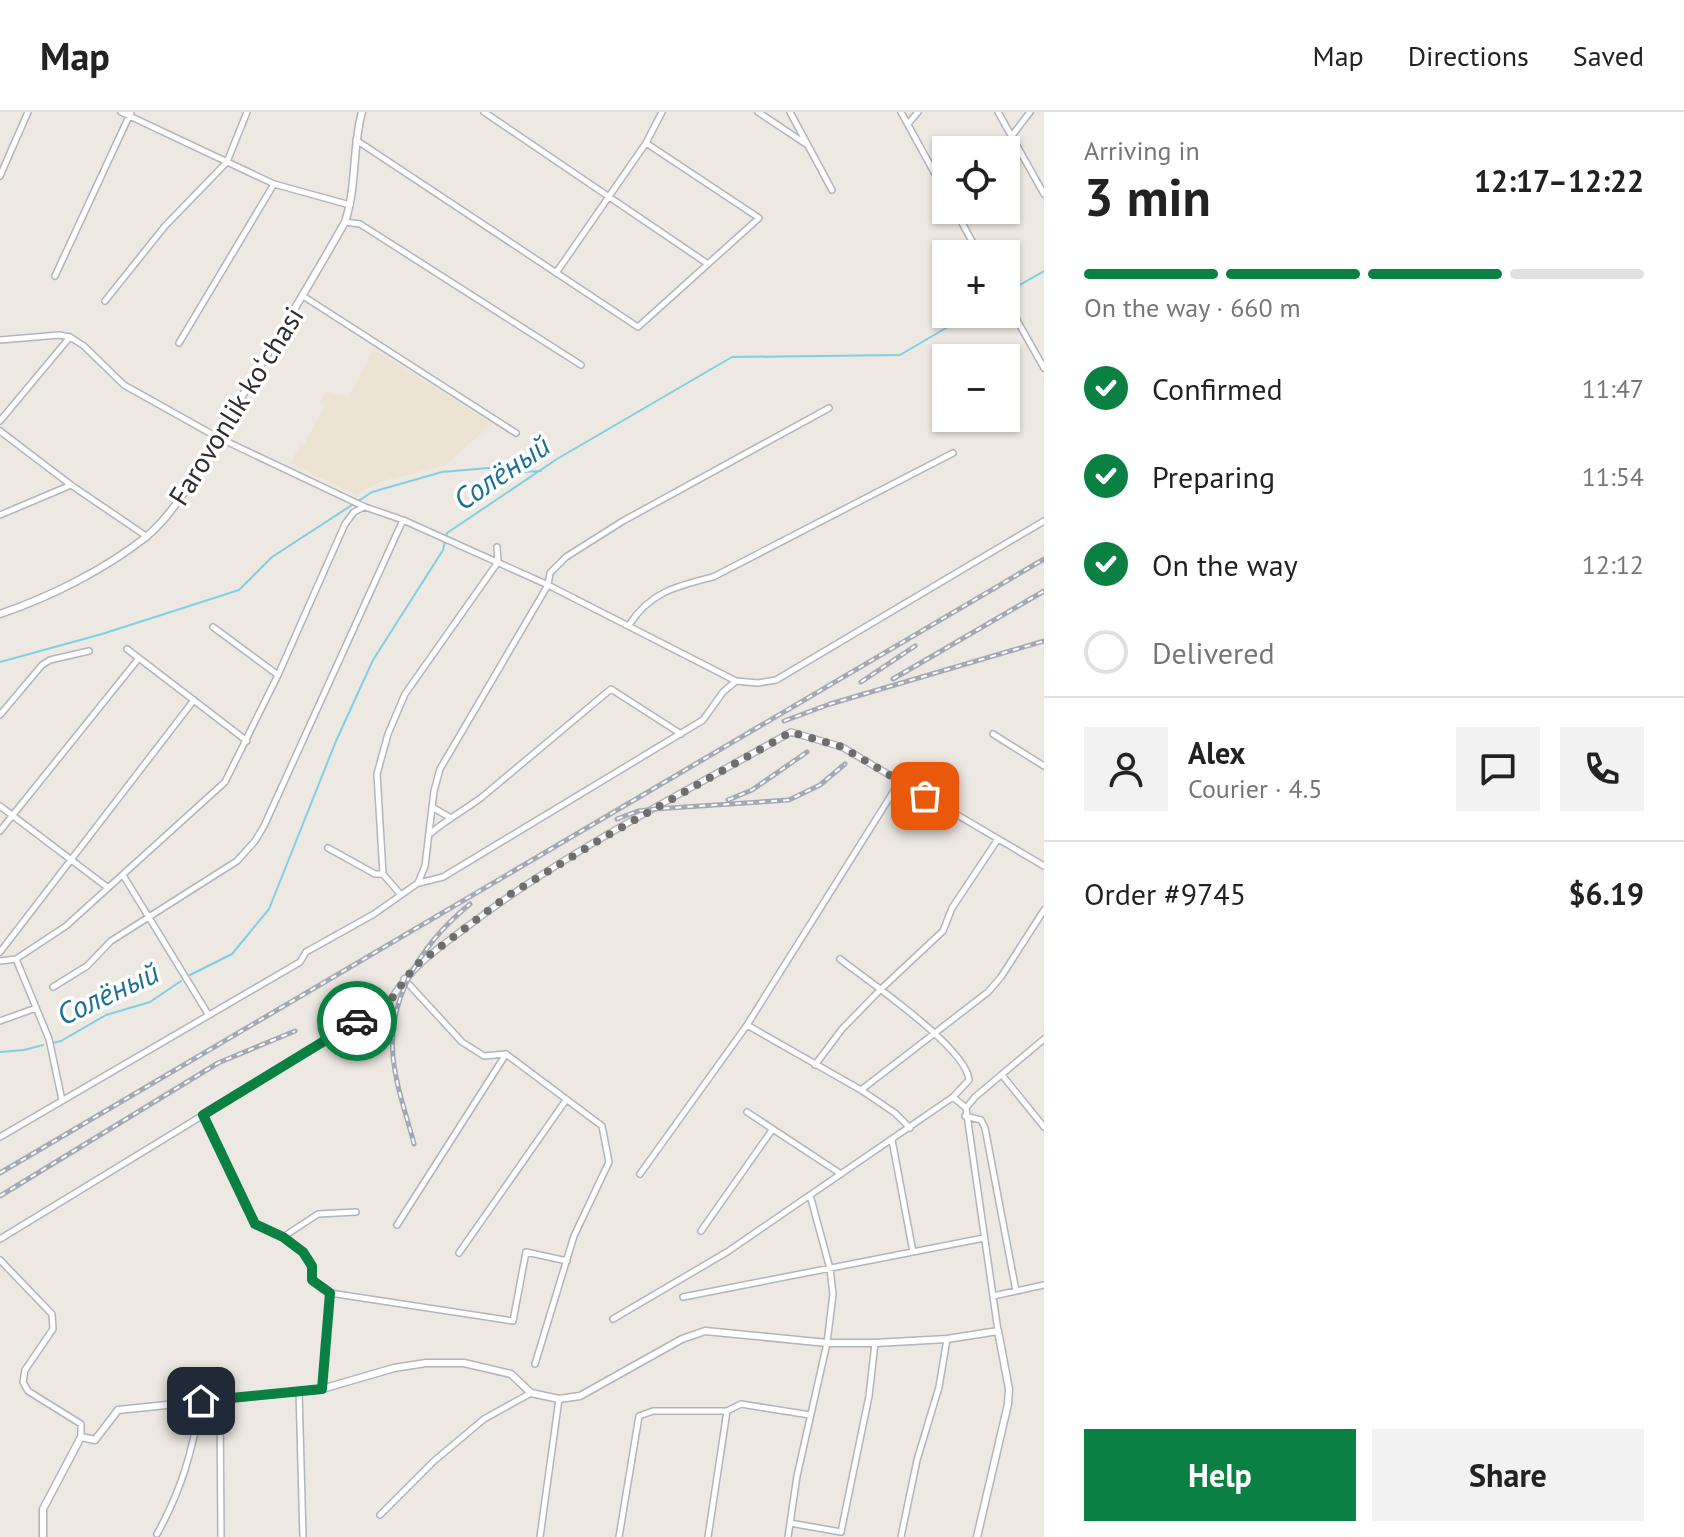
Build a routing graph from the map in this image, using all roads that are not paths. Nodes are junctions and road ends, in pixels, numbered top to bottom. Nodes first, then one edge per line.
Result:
1 (28, 112) edge
2 (121, 112) edge
3 (247, 112) edge
4 (362, 112) edge
5 (484, 112) edge
6 (662, 112) edge
7 (758, 112) edge
8 (790, 112) edge
9 (901, 112) edge
10 (918, 112) edge
11 (998, 112) edge
12 (1030, 112) edge
13 (130, 114) edge
14 (908, 124) junction
15 (1010, 136) edge
16 (1012, 136) edge
17 (355, 140) junction
18 (646, 143) junction
19 (807, 144) junction
20 (1020, 153) edge
21 (227, 162) junction
22 (932, 168) edge
23 (0, 176) edge
24 (274, 184) junction
25 (832, 190) dead end
26 (1044, 194) edge
27 (609, 197) junction
28 (350, 205) junction
29 (345, 222) junction
30 (708, 264) junction
31 (556, 273) junction
32 (55, 276) dead end
33 (303, 296) junction
34 (105, 301) dead end
35 (1020, 326) edge
36 (70, 337) junction
37 (0, 340) edge
38 (179, 343) dead end
39 (581, 365) dead end
40 (1044, 368) edge
41 (829, 408) dead end
42 (0, 421) edge
43 (0, 431) edge
44 (516, 433) dead end
45 (217, 437) junction
46 (953, 453) dead end
47 (71, 485) junction
48 (362, 506) junction
49 (0, 515) edge
50 (403, 520) junction
51 (1044, 521) edge
52 (146, 536) junction
53 (497, 547) dead end
54 (498, 562) junction
55 (548, 585) junction
56 (0, 614) edge
57 (629, 625) junction
58 (213, 627) dead end
59 (127, 649) dead end
60 (89, 651) dead end
61 (139, 658) junction
62 (278, 675) junction
63 (736, 681) junction
64 (194, 700) junction
65 (0, 715) edge
66 (681, 734) junction
67 (993, 734) dead end
68 (247, 741) junction
69 (1044, 766) edge
70 (900, 781) junction
71 (0, 806) edge
72 (432, 807) junction
73 (12, 815) junction
74 (449, 817) junction
75 (0, 831) edge
76 (430, 833) junction
77 (998, 839) junction
78 (328, 848) dead end
79 (70, 860) junction
80 (1044, 866) edge
81 (383, 874) junction
82 (123, 875) junction
83 (418, 883) junction
84 (107, 887) junction
85 (401, 895) junction
86 (1044, 910) edge
87 (150, 917) junction
88 (0, 952) edge
89 (16, 959) junction
90 (840, 959) dead end
91 (0, 961) edge
92 (404, 979) junction
93 (53, 987) dead end
94 (880, 990) junction
95 (37, 1007) junction
96 (208, 1014) junction
97 (0, 1021) edge
98 (747, 1025) junction
99 (936, 1033) junction
100 (1044, 1039) edge
101 (506, 1054) junction
102 (815, 1065) junction
103 (1002, 1075) junction
104 (861, 1090) junction
105 (953, 1097) junction
106 (62, 1100) junction
107 (566, 1100) junction
108 (966, 1108) junction
109 (747, 1112) dead end
110 (203, 1115) junction
111 (965, 1116) junction
112 (1044, 1127) edge
113 (910, 1128) junction
114 (772, 1130) junction
115 (0, 1137) edge
116 (892, 1140) junction
117 (640, 1174) dead end
118 (841, 1174) junction
119 (810, 1195) junction
120 (356, 1212) dead end
121 (397, 1225) dead end
122 (701, 1231) dead end
123 (283, 1237) junction
124 (984, 1238) junction
125 (0, 1239) edge
126 (913, 1252) junction
127 (459, 1253) dead end
128 (0, 1260) edge
129 (567, 1261) junction
130 (830, 1269) junction
131 (1044, 1285) edge
132 (1016, 1291) junction
133 (330, 1293) junction
134 (993, 1296) junction
135 (683, 1297) dead end
136 (613, 1319) dead end
137 (998, 1331) junction
138 (947, 1339) junction
139 (827, 1343) junction
140 (875, 1343) junction
141 (535, 1364) dead end
142 (322, 1389) junction
143 (299, 1391) junction
144 (531, 1393) junction
145 (220, 1399) junction
146 (559, 1399) junction
147 (201, 1401) junction
148 (727, 1411) junction
149 (810, 1415) junction
150 (81, 1437) junction
151 (380, 1515) dead end
152 (790, 1523) junction
153 (157, 1534) dead end
154 (43, 1537) edge
155 (221, 1537) edge
156 (303, 1537) edge
157 (540, 1537) edge
158 (619, 1537) edge
159 (708, 1537) edge
160 (788, 1537) edge
161 (901, 1537) edge
162 (977, 1537) edge

1 - 23 street
2 - 13 street
3 - 21 street
4 - 17 street, Farovonlik koʻchasi
5 - 27 street
6 - 18 street
7 - 19 street
8 - 19 street
9 - 14 street
10 - 14 street
11 - 15 street
12 - 16 street
13 - 21 street
13 - 32 street
14 - 22 street
17 - 28 street, Farovonlik koʻchasi
17 - 31 street
18 - 27 street
18 - 30 street
19 - 25 street
20 - 26 street
21 - 24 street
21 - 34 street
24 - 28 street
24 - 38 street
27 - 30 street
27 - 31 street
28 - 29 street, Farovonlik koʻchasi
29 - 33 street, Farovonlik koʻchasi
29 - 39 street
30 - 31 street
33 - 44 street
33 - 45 street, Farovonlik koʻchasi
35 - 40 street
36 - 37 street
36 - 42 street
36 - 45 street
41 - 55 street
43 - 47 street
45 - 48 street
45 - 52 street, Farovonlik koʻchasi
46 - 57 street
47 - 49 street
47 - 52 street
48 - 50 street
48 - 62 street
50 - 54 street
50 - 87 street
51 - 63 street
52 - 56 street, Farovonlik koʻchasi
53 - 54 street
54 - 55 street
54 - 81 street
55 - 57 street
55 - 72 street
57 - 63 street
58 - 62 street
59 - 61 street
60 - 65 street
61 - 64 street
61 - 73 street
62 - 68 street
63 - 66 street
64 - 68 street
64 - 79 street
66 - 74 street
66 - 83 street
67 - 69 street
68 - 82 street
70 - 77 street
70 - 92 street
70 - 98 street
71 - 73 street
72 - 74 street
72 - 76 street
73 - 75 street
73 - 79 street
74 - 76 street
76 - 83 street
77 - 80 street
77 - 94 street
78 - 81 street
79 - 84 street
79 - 88 street
81 - 85 street
82 - 84 street
82 - 87 street
83 - 85 street
84 - 89 street
85 - 96 street
86 - 99 street
87 - 93 street
87 - 96 street
89 - 91 street
89 - 95 street
90 - 94 street
92 - 101 street
92 - 110 street
94 - 99 street
94 - 102 street
95 - 97 street
95 - 106 street
96 - 106 street
98 - 102 street
98 - 117 street
99 - 104 street
99 - 105 street
100 - 103 street
101 - 107 street
101 - 121 street
102 - 104 street
103 - 108 street
103 - 112 street
104 - 113 street
105 - 108 street
105 - 113 street
106 - 115 street
107 - 127 street
107 - 129 street
108 - 111 street
109 - 114 street
110 - 123 street
110 - 125 street
111 - 124 street
111 - 132 street
113 - 116 street
114 - 118 street
114 - 122 street
116 - 118 street
116 - 126 street
118 - 119 street
119 - 130 street
119 - 136 street
120 - 123 street
123 - 133 street
124 - 126 street
124 - 134 street
126 - 130 street
128 - 150 street
129 - 133 street
129 - 141 street
130 - 135 street
130 - 139 street
131 - 132 street
132 - 134 street
133 - 142 street
134 - 137 street
137 - 138 street
137 - 162 street
138 - 140 street
138 - 161 street
139 - 140 street
139 - 146 street
139 - 149 street
140 - 152 street
142 - 143 street
142 - 144 street
143 - 145 street
143 - 156 street
144 - 146 street
144 - 151 street
145 - 147 street
145 - 155 street
146 - 157 street
147 - 150 street
147 - 153 street
148 - 149 street
148 - 158 street
148 - 159 street
149 - 152 street
150 - 154 street
152 - 160 street

